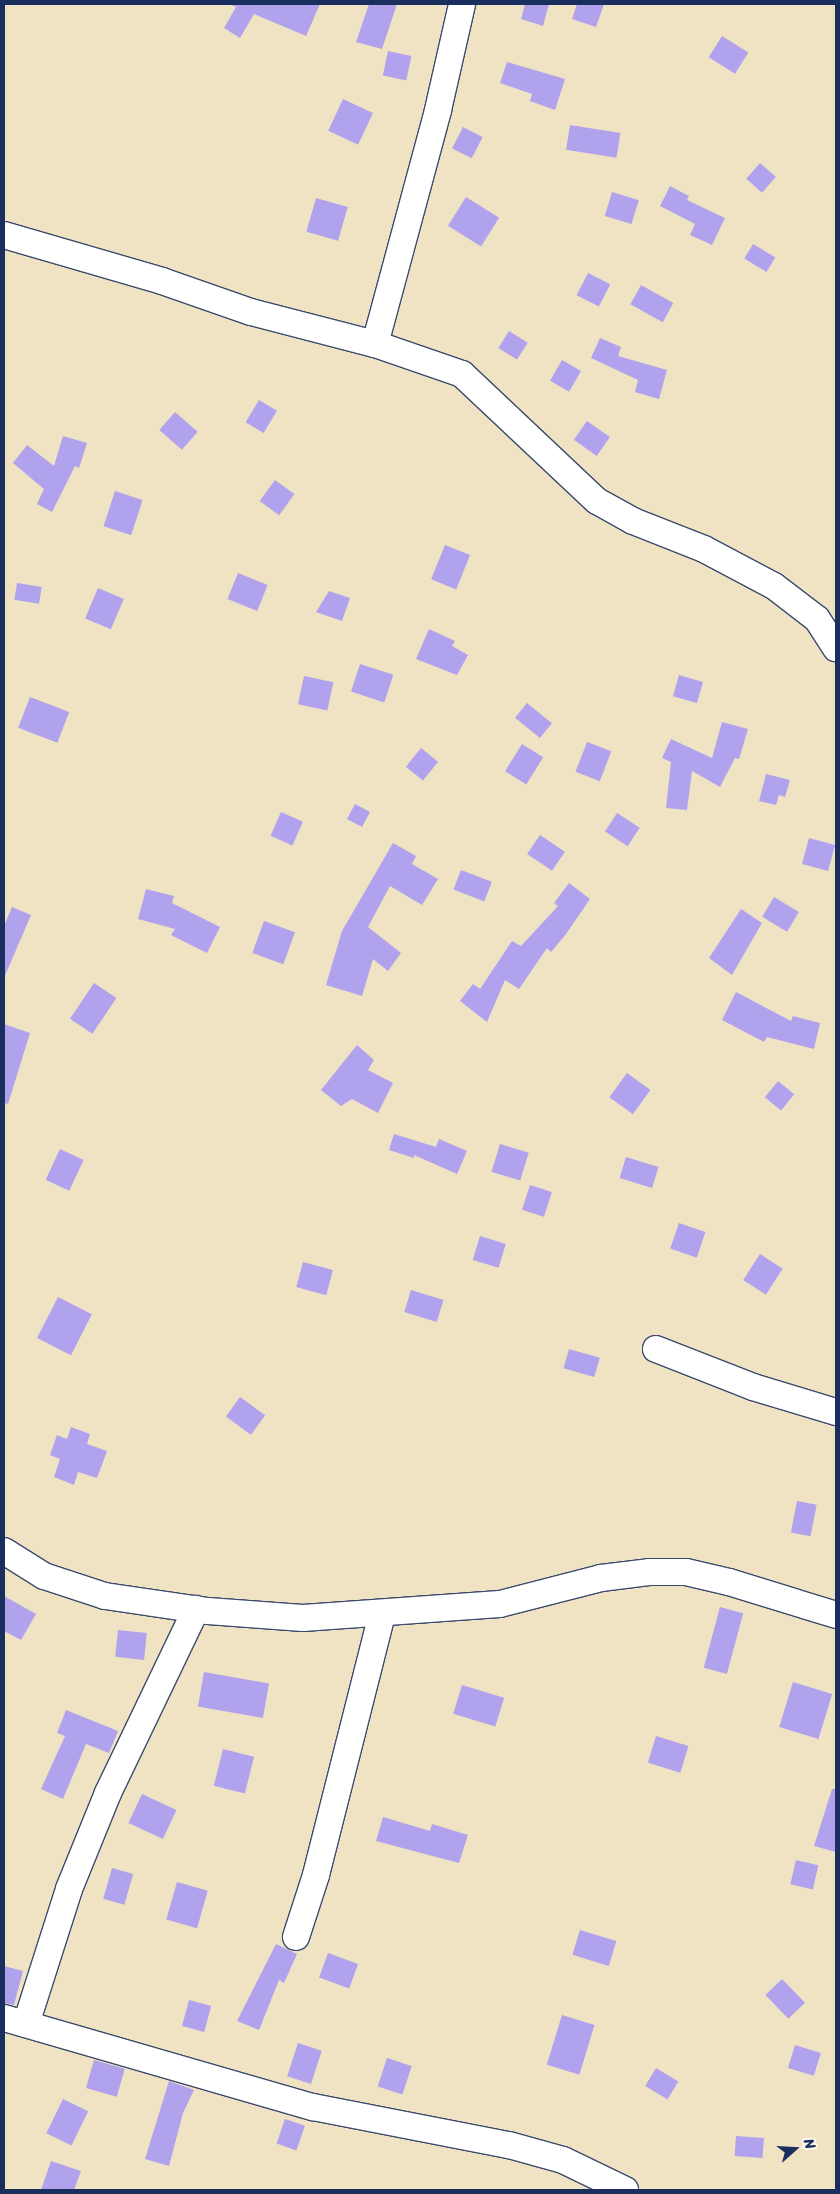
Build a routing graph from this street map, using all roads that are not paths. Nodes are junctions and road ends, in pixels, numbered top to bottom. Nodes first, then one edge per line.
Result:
1 (462, 4) edge
2 (4, 235) edge
3 (376, 344) junction
4 (836, 648) edge
5 (656, 1349) dead end
6 (836, 1412) edge
7 (4, 1551) edge
8 (196, 1609) junction
9 (382, 1615) junction
10 (836, 1616) edge
11 (296, 1937) dead end
12 (15, 2021) edge
13 (625, 2190) edge

1 - 3 street
2 - 3 street
3 - 4 street
5 - 6 street
7 - 8 street
8 - 9 street
8 - 12 street
9 - 10 street
9 - 11 street
12 - 13 street

